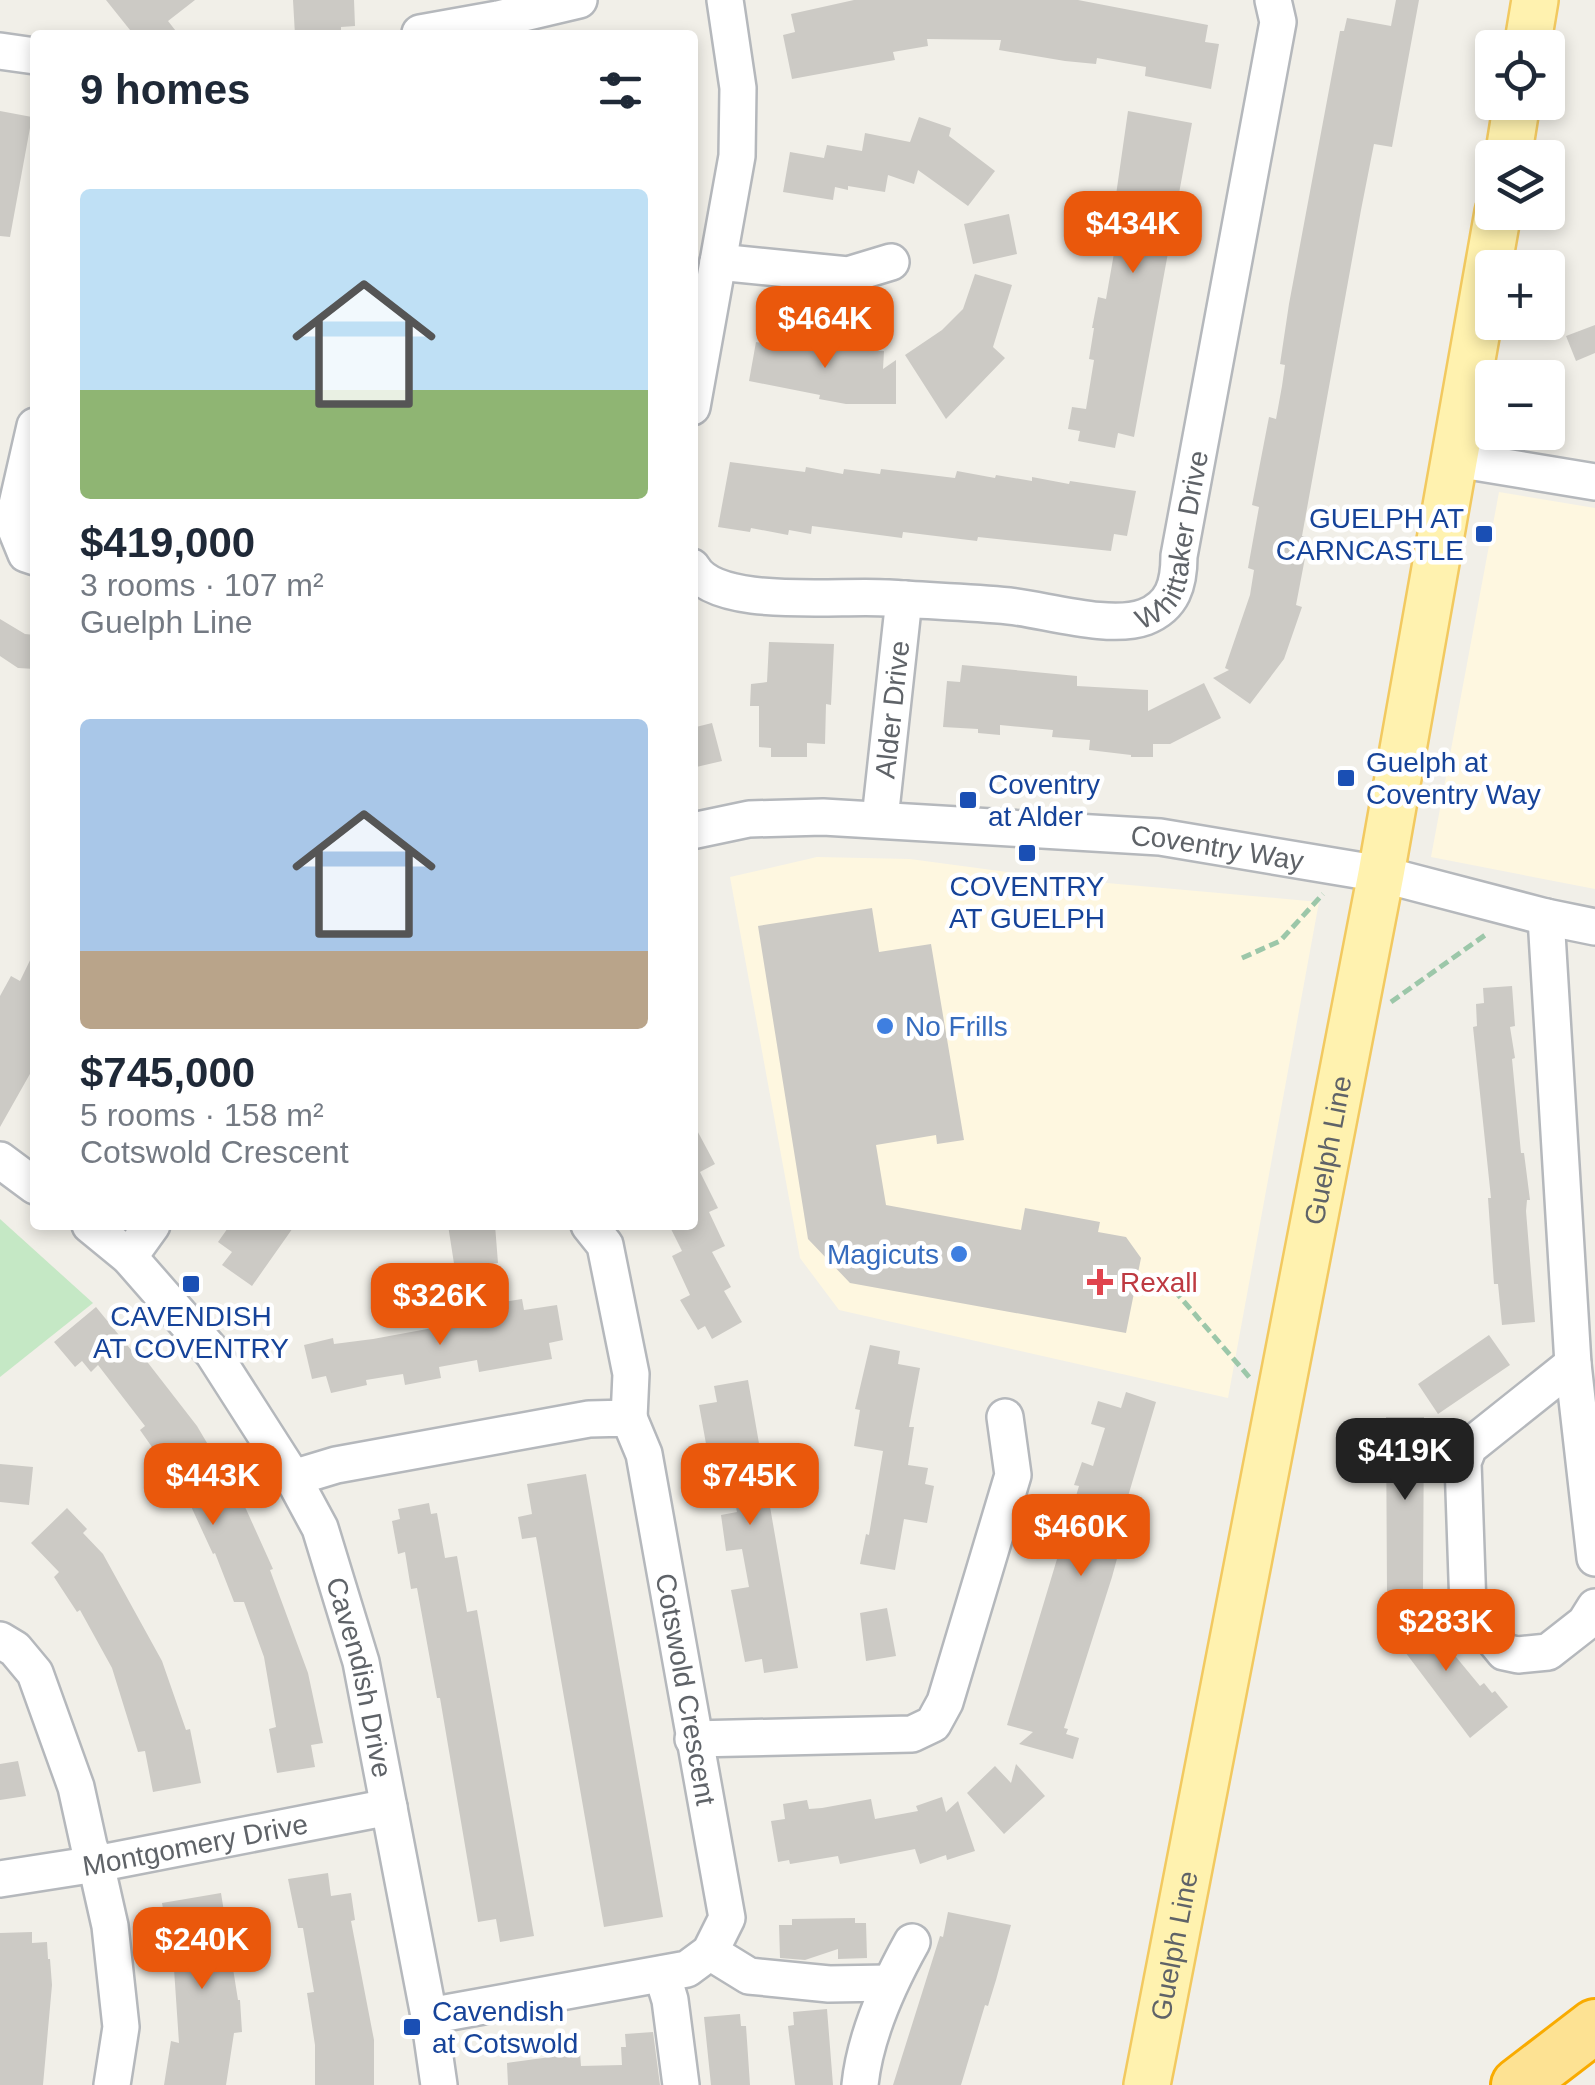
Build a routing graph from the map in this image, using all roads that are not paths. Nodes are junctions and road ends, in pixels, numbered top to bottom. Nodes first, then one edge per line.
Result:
1 (579, 0) edge
2 (725, 0) edge
3 (1273, 0) edge
4 (1535, 0) edge
5 (418, 23) edge
6 (1530, 30) edge
7 (0, 51) edge
8 (30, 55) edge
9 (1495, 230) edge
10 (718, 262) junction
11 (891, 262) dead end
12 (698, 374) edge
13 (30, 448) edge
14 (1456, 459) junction
15 (1595, 482) edge
16 (30, 555) edge
17 (698, 578) edge
18 (904, 600) junction
19 (880, 819) junction
20 (698, 830) edge
21 (1381, 874) junction
22 (1532, 914) junction
23 (1595, 926) edge
24 (0, 1160) edge
25 (30, 1182) edge
26 (96, 1230) edge
27 (148, 1230) edge
28 (593, 1230) edge
29 (130, 1256) junction
30 (1573, 1364) junction
31 (1005, 1417) dead end
32 (630, 1418) junction
33 (293, 1478) junction
34 (1595, 1558) edge
35 (1595, 1606) edge
36 (0, 1640) edge
37 (694, 1739) junction
38 (389, 1808) junction
39 (96, 1864) junction
40 (0, 1879) edge
41 (912, 1942) dead end
42 (710, 1952) junction
43 (662, 1974) junction
44 (889, 1983) junction
45 (430, 2016) junction
46 (1595, 2026) edge
47 (112, 2085) edge
48 (438, 2085) edge
49 (680, 2085) edge
50 (860, 2085) edge
51 (1147, 2085) edge
52 (1518, 2085) edge

1 - 5 street
2 - 10 street
3 - 18 street, Whittaker Drive
4 - 6 main road
7 - 8 street
9 - 14 main road, Guelph Line
10 - 11 street
10 - 12 street
13 - 16 street
14 - 15 street
14 - 21 main road, Guelph Line
17 - 18 street, Whittaker Drive
18 - 19 street, Alder Drive
19 - 20 street, Coventry Way
19 - 21 street, Coventry Way
21 - 22 street, Coventry Way
21 - 51 main road, Guelph Line
22 - 23 street, Coventry Way
22 - 30 street
24 - 25 street
26 - 29 street, Cavendish Drive
27 - 29 street
28 - 32 street, Cotswold Crescent
29 - 33 street, Cavendish Drive
30 - 34 street
30 - 35 street
31 - 37 street
32 - 33 street
32 - 37 street, Cotswold Crescent
33 - 38 street, Cavendish Drive
36 - 39 street
37 - 42 street, Cotswold Crescent
38 - 39 street, Montgomery Drive
38 - 45 street, Cavendish Drive
39 - 40 street, Montgomery Drive
39 - 47 street
41 - 44 street
42 - 43 street
42 - 44 street
43 - 45 street
43 - 49 street
44 - 50 street
45 - 48 street, Cavendish Drive
46 - 52 highway

